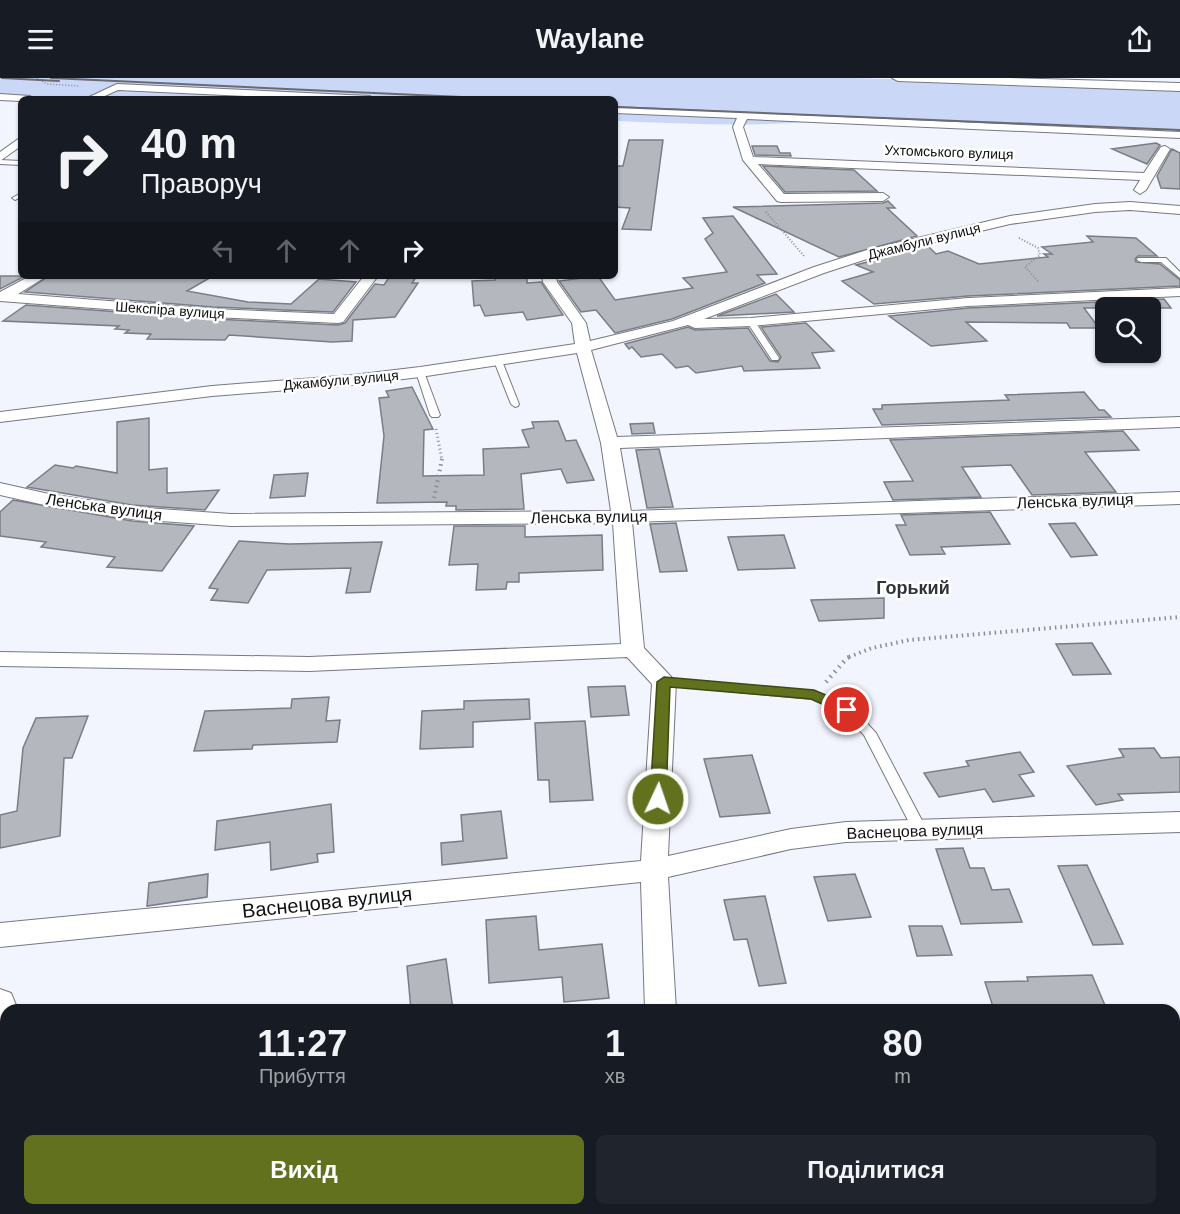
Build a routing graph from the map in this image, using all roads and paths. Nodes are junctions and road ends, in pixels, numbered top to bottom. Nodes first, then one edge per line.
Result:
1 (898, 78) edge
2 (1180, 87) edge
3 (97, 96) edge
4 (307, 96) edge
5 (0, 97) edge
6 (18, 98) edge
7 (618, 110) edge
8 (638, 111) junction
9 (618, 116) edge
10 (741, 121) junction
11 (716, 126) dead end
12 (1180, 135) edge
13 (0, 141) edge
14 (18, 141) edge
15 (18, 142) edge
16 (1165, 149) dead end
17 (0, 160) edge
18 (749, 160) junction
19 (18, 163) edge
20 (1148, 177) junction
21 (883, 197) dead end
22 (760, 205) dead end
23 (1130, 206) junction
24 (1180, 210) edge
25 (996, 223) junction
26 (1141, 260) dead end
27 (819, 270) junction
28 (1180, 276) edge
29 (34, 279) edge
30 (369, 279) edge
31 (550, 279) edge
32 (1174, 292) edge
33 (1, 297) edge
34 (1056, 298) junction
35 (1180, 305) edge
36 (751, 322) junction
37 (678, 324) junction
38 (582, 347) junction
39 (776, 358) dead end
40 (498, 361) junction
41 (420, 372) junction
42 (515, 404) dead end
43 (435, 415) joint
44 (0, 417) edge
45 (1180, 422) edge
46 (610, 443) junction
47 (0, 489) edge
48 (1180, 498) edge
49 (622, 517) junction
50 (429, 519) junction
51 (1180, 617) edge
52 (633, 650) junction
53 (0, 659) edge
54 (664, 682) junction
55 (814, 695) junction
56 (1180, 822) edge
57 (920, 830) junction
58 (654, 870) junction
59 (0, 934) edge
60 (661, 1004) edge

1 - 2 street
3 - 4 street
5 - 6 street
7 - 8 street
8 - 9 street
8 - 10 street
10 - 11 street
10 - 12 street
10 - 18 street
13 - 14 street
15 - 17 street
16 - 20 street
17 - 19 lane
18 - 20 street, Ухтомського вулиця
18 - 21 street
20 - 23 street
22 - 27 path
23 - 24 street, Джамбули вулиця
23 - 25 street, Джамбули вулиця
25 - 27 street, Джамбули вулиця
25 - 34 path
26 - 28 lane
27 - 37 street, Джамбули вулиця
29 - 33 street, Шекспіра вулиця
30 - 33 street, Шекспіра вулиця
31 - 38 street
32 - 34 street, Джамбули вулиця
32 - 35 street
34 - 36 street, Джамбули вулиця
36 - 37 street, Джамбули вулиця
36 - 39 lane
37 - 38 street, Джамбули вулиця
38 - 40 street, Джамбули вулиця
38 - 46 street
40 - 41 street, Джамбули вулиця
40 - 42 lane
41 - 43 lane
41 - 44 street, Джамбули вулиця
43 - 50 path
45 - 46 street
46 - 49 street
47 - 50 street, Ленська вулиця
48 - 49 street, Ленська вулиця
49 - 50 street, Ленська вулиця
49 - 52 street
51 - 55 path
52 - 53 street
52 - 54 street
54 - 55 lane
54 - 58 street
55 - 57 lane
56 - 57 street, Васнецова вулиця
57 - 58 street, Васнецова вулиця
58 - 59 street, Васнецова вулиця
58 - 60 street

